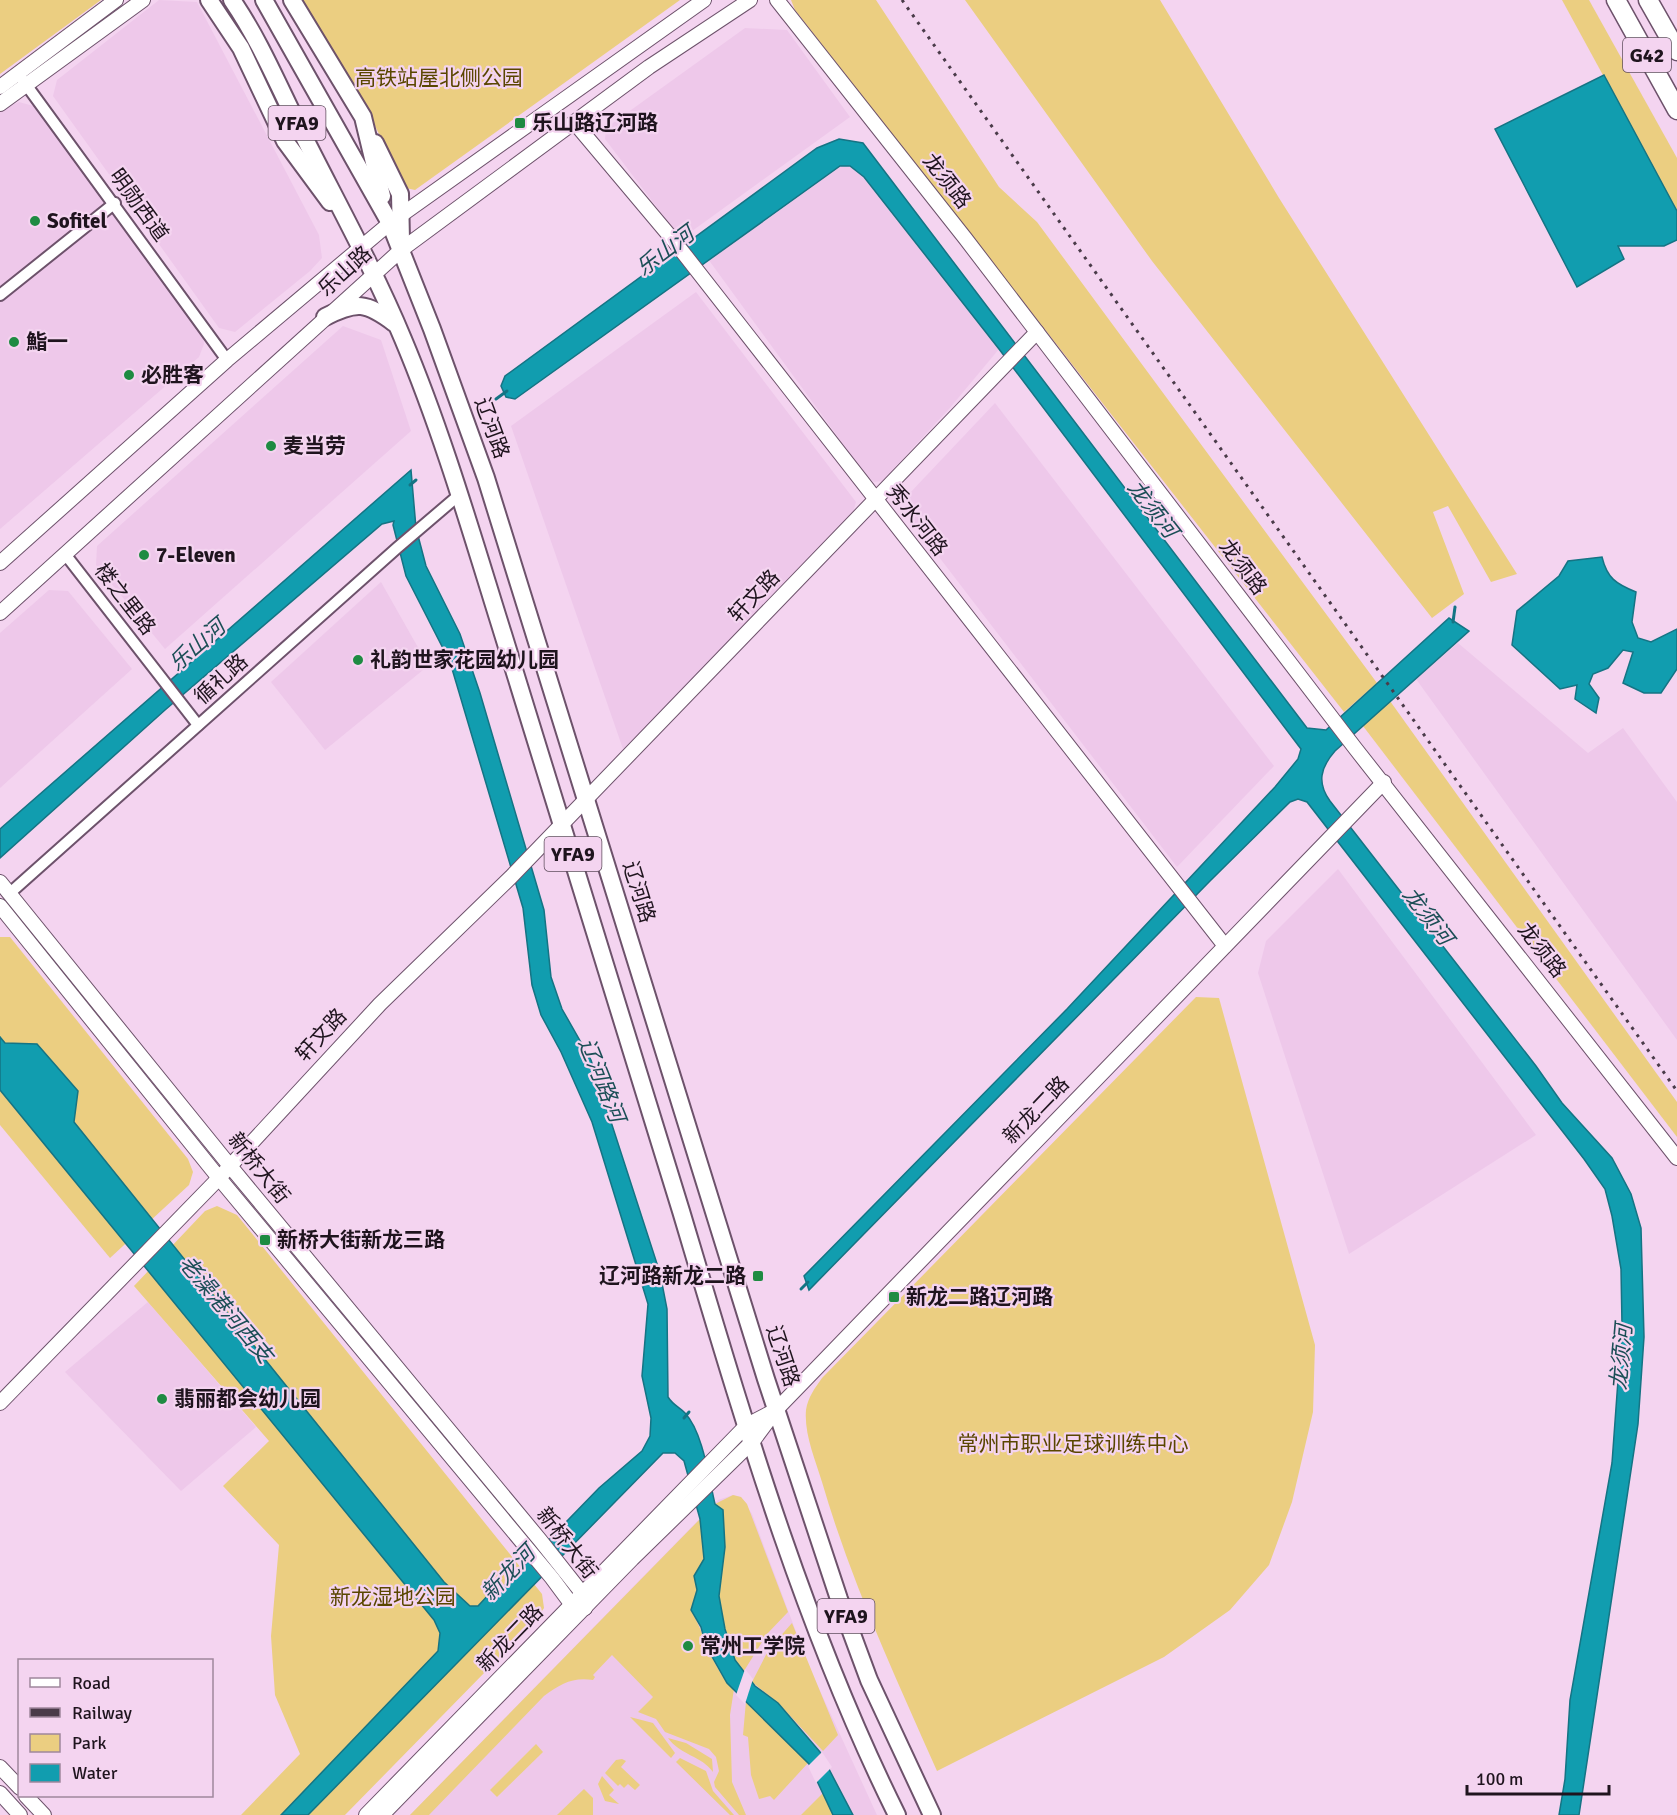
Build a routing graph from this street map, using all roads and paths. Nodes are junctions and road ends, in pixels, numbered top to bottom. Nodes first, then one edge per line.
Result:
1 (116, 0) edge
2 (143, 0) edge
3 (209, 0) edge
4 (232, 0) edge
5 (264, 0) edge
6 (292, 0) edge
7 (704, 0) edge
8 (750, 0) edge
9 (777, 0) edge
10 (1616, 0) edge
11 (1648, 0) edge
12 (1677, 51) edge
13 (23, 79) junction
14 (0, 87) edge
15 (0, 104) edge
16 (1677, 110) edge
17 (574, 122) junction
18 (115, 203) junction
19 (395, 219) junction
20 (362, 247) junction
21 (401, 250) junction
22 (374, 274) junction
23 (0, 295) edge
24 (325, 317) junction
25 (396, 324) junction
26 (1037, 333) junction
27 (227, 360) junction
28 (459, 495) junction
29 (875, 500) junction
30 (65, 554) junction
31 (0, 563) edge
32 (0, 613) edge
33 (198, 725) junction
34 (1384, 782) junction
35 (587, 799) junction
36 (564, 823) junction
37 (0, 882) edge
38 (10, 893) junction
39 (0, 906) edge
40 (1225, 946) junction
41 (1677, 1158) edge
42 (230, 1166) junction
43 (219, 1178) junction
44 (0, 1403) edge
45 (776, 1410) junction
46 (747, 1425) junction
47 (753, 1441) junction
48 (687, 1496) junction
49 (535, 1545) junction
50 (557, 1573) junction
51 (582, 1593) junction
52 (578, 1606) junction
53 (0, 1767) edge
54 (18, 1786) edge
55 (0, 1793) edge
56 (27, 1797) edge
57 (20, 1815) edge
58 (44, 1815) edge
59 (366, 1815) edge
60 (382, 1815) edge
61 (897, 1815) edge
62 (932, 1815) edge

1 - 13 street
2 - 13 street
3 - 20 main road
4 - 20 main road, YFA9
5 - 19 main road, 辽河路 / YFA9
6 - 19 main road
7 - 19 street, 乐山路
8 - 17 street, 乐山路
9 - 26 street, 龙须路
10 - 16 highway, G42
11 - 12 highway, G42
13 - 14 street
13 - 15 street
13 - 18 street, 明勋西道
17 - 21 street, 乐山路
17 - 29 street, 秀水河路
18 - 23 street
18 - 27 street, 明勋西道
19 - 20 street, 乐山路
19 - 21 main road, 辽河路 / YFA9
20 - 22 main road, YFA9
20 - 27 street, 乐山路
21 - 22 street, 乐山路
21 - 35 main road, 辽河路 / YFA9
22 - 24 street, 乐山路
22 - 25 main road, YFA9
24 - 25 main road
24 - 30 street, 乐山路
25 - 28 main road, YFA9
26 - 29 street, 轩文路
26 - 34 street, 龙须路
27 - 31 street, 乐山路
28 - 33 street, 循礼路
28 - 36 main road, YFA9
29 - 35 street, 轩文路
29 - 40 street, 秀水河路
30 - 32 street, 乐山路
30 - 33 street, 楼之里路
33 - 38 street, 循礼路
34 - 40 street, 新龙二路
34 - 41 street, 龙须路
35 - 36 street, 轩文路
35 - 45 main road, 辽河路 / YFA9
36 - 42 street, 轩文路
36 - 46 main road, YFA9
37 - 38 street, 新桥大街
38 - 42 street, 新桥大街
39 - 43 street, 新桥大街
40 - 45 street, 新龙二路
42 - 43 street, 轩文路
42 - 49 street, 新桥大街
43 - 44 street, 轩文路
43 - 49 street, 新桥大街
45 - 46 street
45 - 47 street
45 - 62 main road, 辽河路 / YFA9
46 - 47 main road, YFA9
46 - 48 street
47 - 48 street
47 - 61 main road, YFA9
48 - 51 street, 新龙二路
48 - 52 street, 新龙二路
49 - 50 street, 新桥大街
50 - 51 street, 新桥大街
50 - 52 street, 新桥大街
51 - 52 street, 新龙二路
52 - 59 street, 新龙二路
52 - 60 street, 新龙二路
53 - 54 street
55 - 57 street
56 - 58 street

